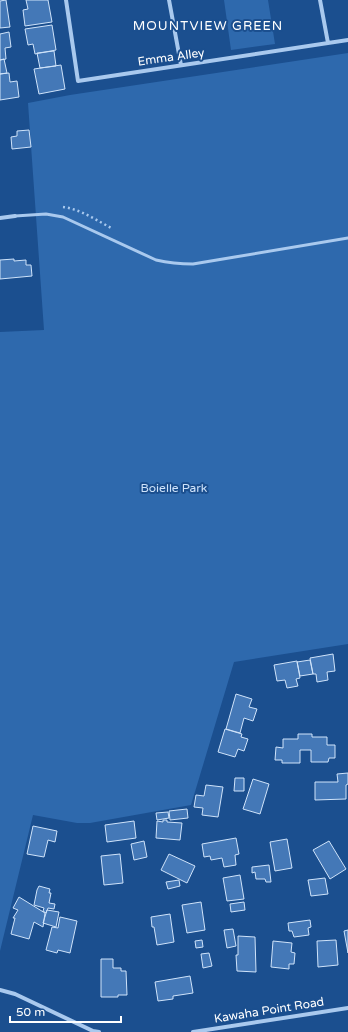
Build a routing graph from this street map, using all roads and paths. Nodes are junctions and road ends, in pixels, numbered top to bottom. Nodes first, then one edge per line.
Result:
1 (66, 0) edge
2 (169, 0) edge
3 (320, 0) edge
4 (348, 40) edge
5 (328, 43) junction
6 (181, 66) junction
7 (60, 206) dead end
8 (15, 216) joint
9 (0, 218) edge
10 (116, 230) dead end
11 (348, 238) edge
12 (0, 990) edge
13 (348, 1008) edge
14 (209, 1031) edge
15 (100, 1032) edge
16 (194, 1032) edge

1 - 6 street, Emma Alley
2 - 6 street
3 - 5 street
4 - 5 street, Emma Alley
5 - 6 street, Emma Alley
7 - 10 path
8 - 9 street
8 - 11 lane
12 - 15 street
13 - 14 street, Kawaha Point Road
14 - 16 street, Kawaha Point Road

